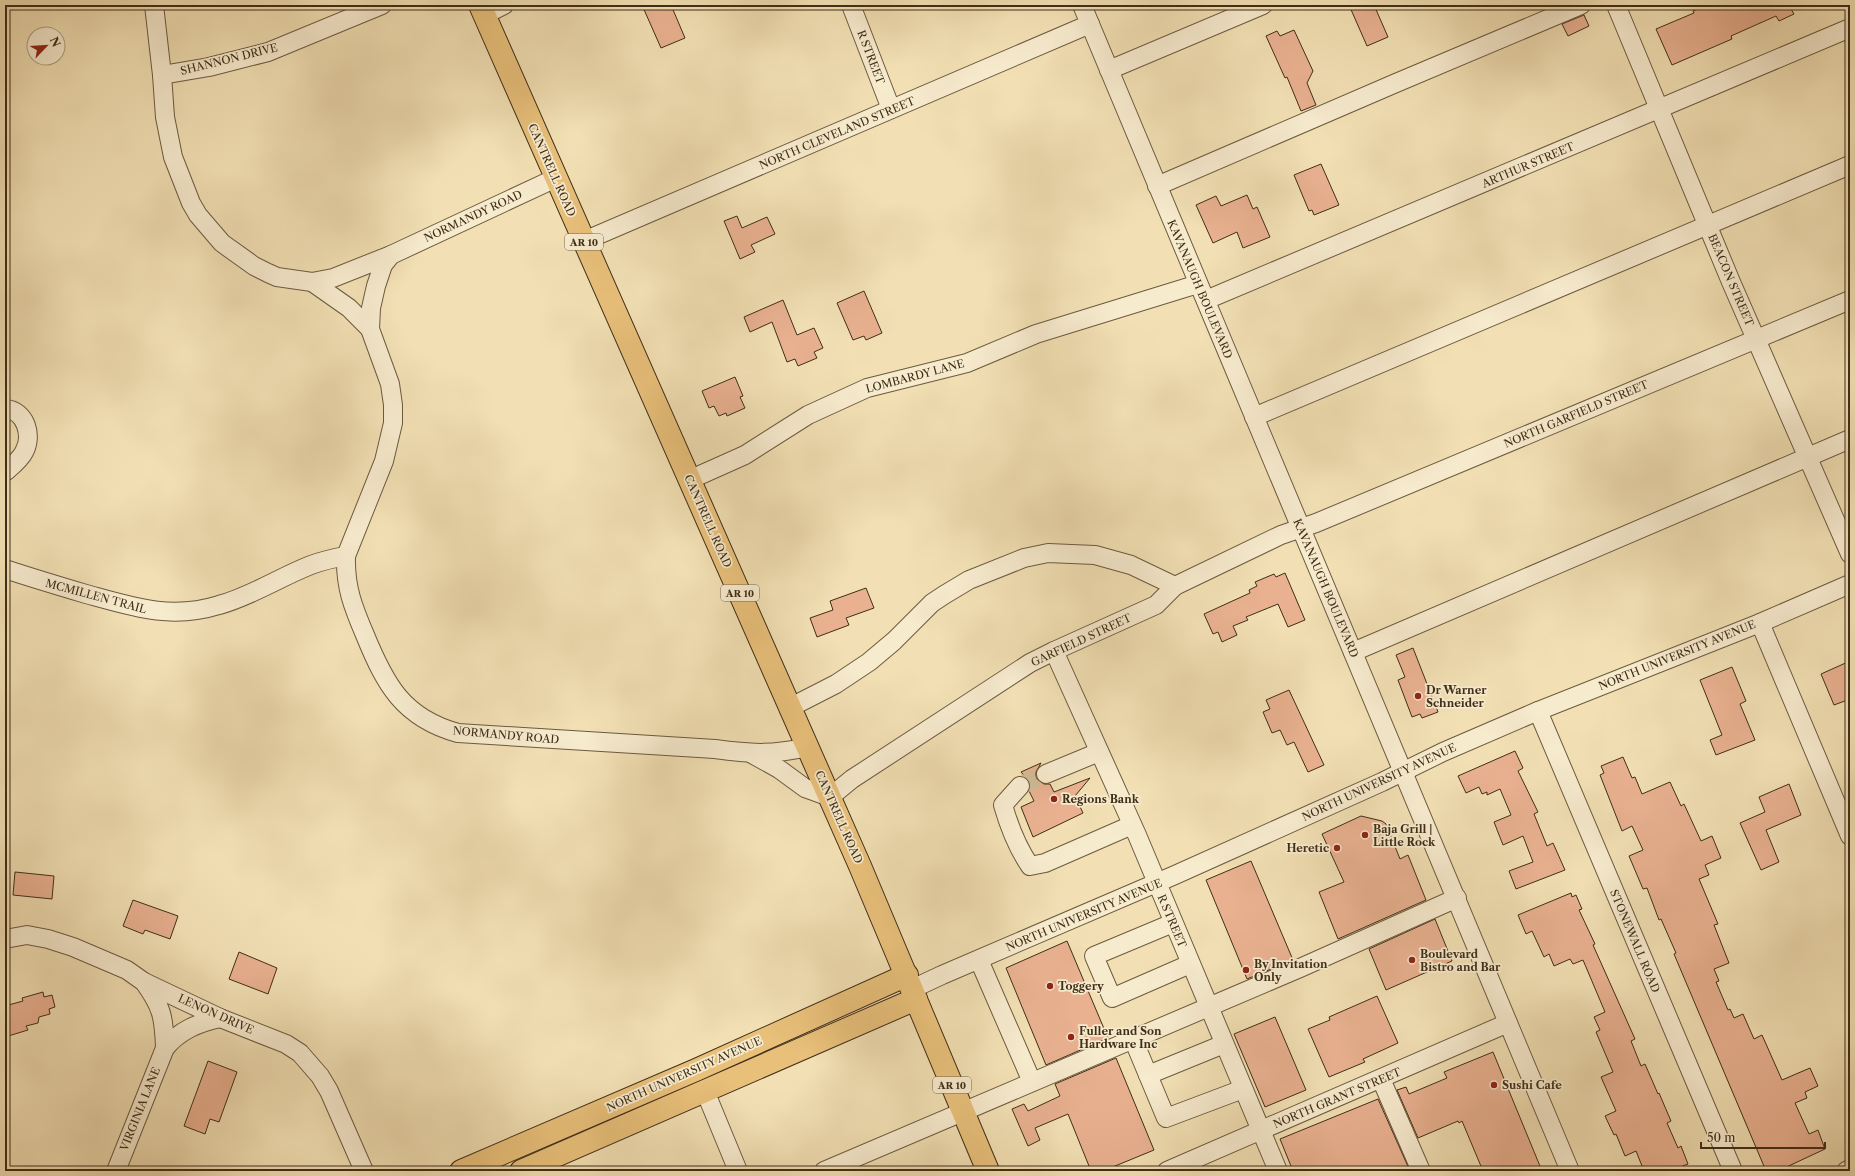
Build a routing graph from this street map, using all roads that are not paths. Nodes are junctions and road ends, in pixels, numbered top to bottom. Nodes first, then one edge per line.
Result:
1 (154, 5) edge
2 (382, 5) edge
3 (504, 5) edge
4 (850, 5) edge
5 (1082, 5) edge
6 (1263, 5) edge
7 (1581, 5) edge
8 (1616, 5) edge
9 (482, 10) edge
10 (1090, 24) junction
11 (1850, 28) edge
12 (1109, 70) junction
13 (162, 75) junction
14 (891, 109) junction
15 (1660, 109) junction
16 (1850, 165) edge
17 (556, 178) junction
18 (1157, 186) junction
19 (1708, 225) junction
20 (584, 241) junction
21 (391, 255) junction
22 (312, 282) junction
23 (1198, 284) junction
24 (1206, 300) junction
25 (1850, 300) edge
26 (370, 329) junction
27 (1756, 339) junction
28 (5, 409) edge
29 (1254, 417) junction
30 (1850, 439) edge
31 (1807, 458) junction
32 (5, 472) edge
33 (690, 480) junction
34 (1302, 529) junction
35 (1850, 554) edge
36 (346, 556) junction
37 (5, 570) edge
38 (1850, 584) edge
39 (1175, 586) junction
40 (1760, 622) junction
41 (1054, 651) junction
42 (1353, 652) junction
43 (791, 707) junction
44 (1538, 711) junction
45 (808, 747) junction
46 (1099, 752) junction
47 (752, 754) junction
48 (1404, 772) junction
49 (1046, 774) tunnel mouth
50 (1020, 786) tunnel mouth
51 (830, 797) junction
52 (1132, 825) junction
53 (1850, 836) edge
54 (1156, 884) junction
55 (1457, 898) junction
56 (1173, 923) junction
57 (5, 939) edge
58 (980, 960) junction
59 (1190, 964) junction
60 (144, 982) junction
61 (912, 988) junction
62 (1208, 1006) junction
63 (220, 1018) junction
64 (1508, 1023) junction
65 (1133, 1039) junction
66 (1224, 1044) junction
67 (165, 1048) junction
68 (1148, 1075) junction
69 (1381, 1079) junction
70 (1032, 1082) junction
71 (1243, 1088) junction
72 (705, 1091) junction
73 (963, 1112) junction
74 (1260, 1131) junction
75 (1850, 1169) edge
76 (116, 1171) edge
77 (364, 1171) edge
78 (461, 1171) edge
79 (521, 1171) edge
80 (738, 1171) edge
81 (824, 1171) edge
82 (988, 1171) edge
83 (1167, 1171) edge
84 (1278, 1171) edge
85 (1421, 1171) edge
86 (1570, 1171) edge
87 (1733, 1171) edge
88 (1846, 1171) edge

1 - 13 street
2 - 13 street, SHANNON DRIVE
3 - 9 street
4 - 14 street, R STREET
5 - 10 street, KAVANAUGH BOULEVARD
6 - 12 street
7 - 18 street
8 - 15 street, BEACON STREET
9 - 17 main road, CANTRELL ROAD / AR 10
10 - 12 street, KAVANAUGH BOULEVARD
10 - 14 street, NORTH CLEVELAND STREET
11 - 15 street, ARTHUR STREET
12 - 18 street, KAVANAUGH BOULEVARD
13 - 22 street
14 - 20 street, NORTH CLEVELAND STREET
15 - 19 street, BEACON STREET
15 - 24 street, ARTHUR STREET
16 - 19 street
17 - 20 main road, CANTRELL ROAD / AR 10
17 - 21 street, NORMANDY ROAD
18 - 23 street, KAVANAUGH BOULEVARD
19 - 27 street, BEACON STREET
19 - 29 street
20 - 33 main road, CANTRELL ROAD / AR 10
21 - 22 street, NORMANDY ROAD
21 - 26 street, NORMANDY ROAD
22 - 26 street, NORMANDY ROAD
23 - 24 street, KAVANAUGH BOULEVARD
23 - 33 street, LOMBARDY LANE
24 - 29 street, KAVANAUGH BOULEVARD
25 - 27 street, NORTH GARFIELD STREET
26 - 36 street, NORMANDY ROAD
27 - 31 street, BEACON STREET
27 - 34 street, NORTH GARFIELD STREET
28 - 32 street
29 - 34 street, KAVANAUGH BOULEVARD
30 - 31 street
31 - 35 street, BEACON STREET
31 - 42 street
33 - 43 main road, CANTRELL ROAD / AR 10
34 - 39 street, GARFIELD STREET
34 - 42 street, KAVANAUGH BOULEVARD
36 - 37 street, MCMILLEN TRAIL
36 - 47 street, NORMANDY ROAD
38 - 40 street, NORTH UNIVERSITY AVENUE
39 - 41 street, GARFIELD STREET
39 - 43 street
40 - 44 street, NORTH UNIVERSITY AVENUE
40 - 53 street
41 - 46 street, R STREET
41 - 51 street, GARFIELD STREET
42 - 48 street, KAVANAUGH BOULEVARD
43 - 45 main road, CANTRELL ROAD / AR 10
44 - 48 street, NORTH UNIVERSITY AVENUE
44 - 87 street, STONEWALL ROAD
45 - 47 street, NORMANDY ROAD
45 - 51 main road, CANTRELL ROAD / AR 10
46 - 49 street
46 - 52 street, R STREET
47 - 51 street, NORMANDY ROAD
48 - 54 street, NORTH UNIVERSITY AVENUE
48 - 55 street, KAVANAUGH BOULEVARD
50 - 52 street
51 - 61 main road, CANTRELL ROAD / AR 10
52 - 54 street, R STREET
54 - 56 street, R STREET
54 - 58 street, NORTH UNIVERSITY AVENUE
55 - 62 street
55 - 64 street, KAVANAUGH BOULEVARD
56 - 59 street, R STREET
56 - 59 street
57 - 60 street, LENON DRIVE
58 - 61 street, NORTH UNIVERSITY AVENUE
58 - 70 street
59 - 62 street, R STREET
60 - 63 street, LENON DRIVE
60 - 67 street, VIRGINIA LANE
61 - 72 main road, NORTH UNIVERSITY AVENUE
61 - 73 main road, CANTRELL ROAD / AR 10
61 - 78 main road, NORTH UNIVERSITY AVENUE
62 - 65 street
62 - 66 street, R STREET
63 - 67 street, VIRGINIA LANE
63 - 77 street, LENON DRIVE
64 - 69 street, NORTH GRANT STREET
64 - 86 street, KAVANAUGH BOULEVARD
65 - 68 street
65 - 70 street
66 - 68 street
66 - 71 street, R STREET
67 - 76 street, VIRGINIA LANE
68 - 71 street
69 - 74 street, NORTH GRANT STREET
69 - 85 street
70 - 73 street
71 - 74 street, R STREET
72 - 79 main road, NORTH UNIVERSITY AVENUE
72 - 80 street
73 - 81 street
73 - 82 main road, CANTRELL ROAD / AR 10
74 - 83 street, NORTH GRANT STREET
74 - 84 street, R STREET
75 - 88 street

